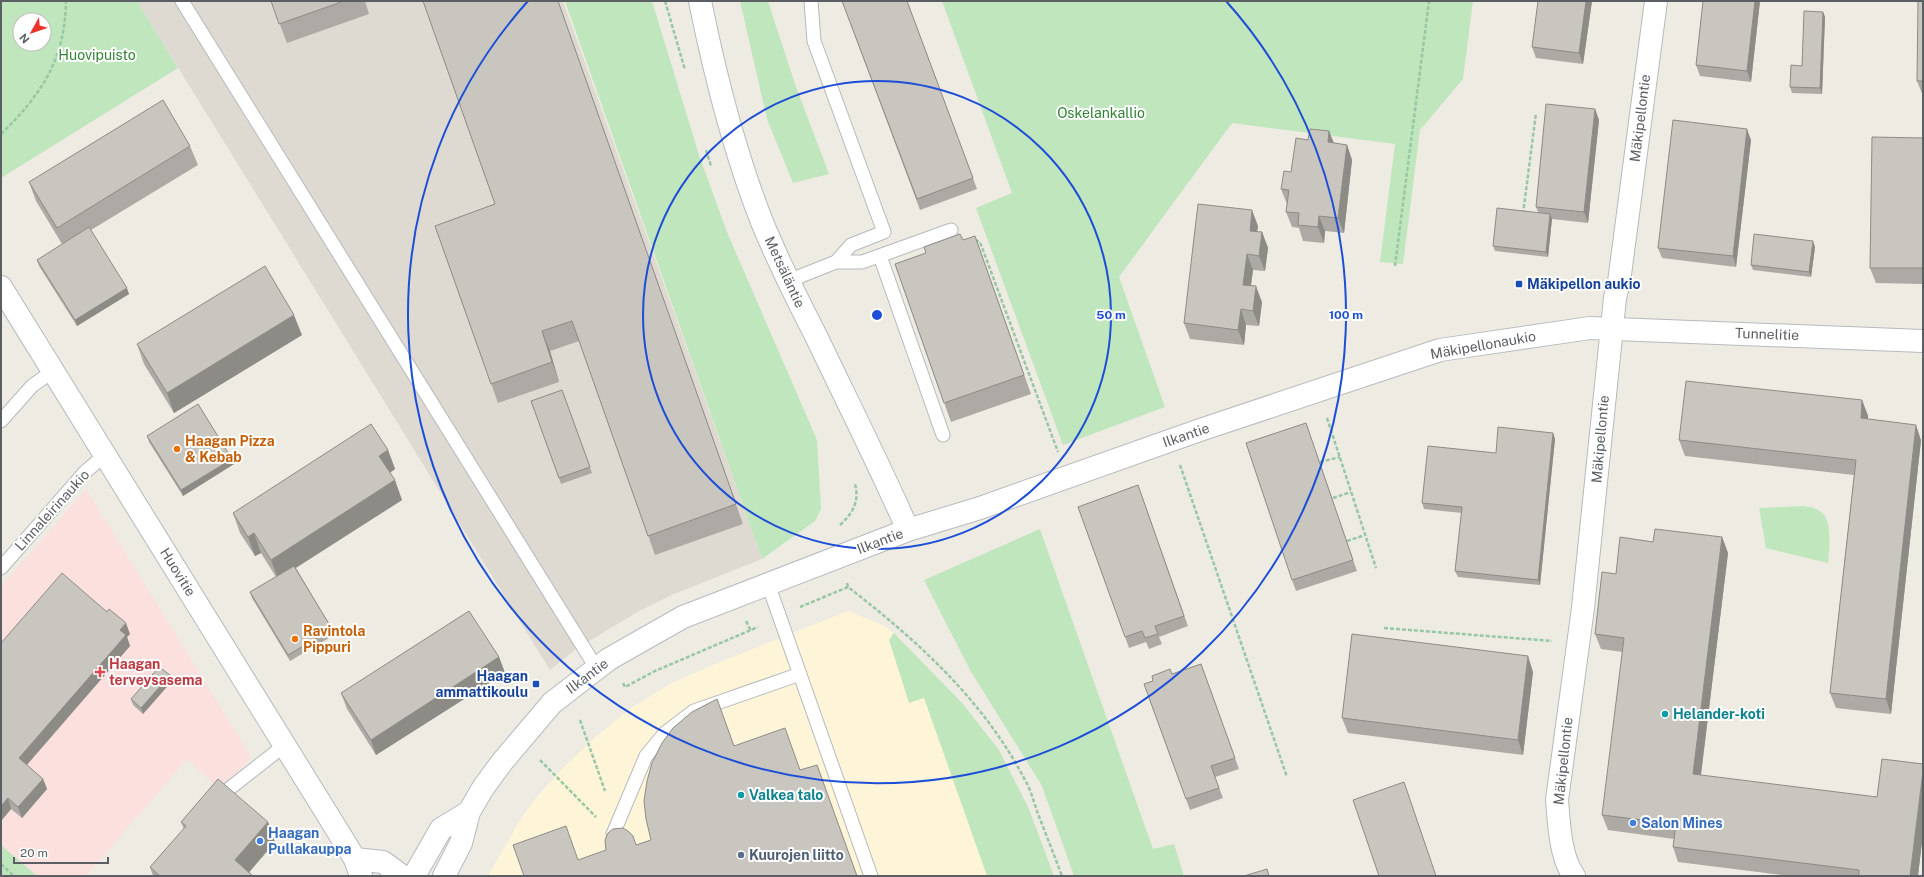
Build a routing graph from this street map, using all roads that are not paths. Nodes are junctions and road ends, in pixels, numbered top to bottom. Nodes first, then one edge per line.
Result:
1 (182, 1) edge
2 (700, 1) edge
3 (811, 1) edge
4 (1656, 1) edge
5 (951, 230) road end
6 (880, 256) junction
7 (836, 262) junction
8 (788, 281) junction
9 (1, 286) edge
10 (1612, 328) junction
11 (1923, 341) edge
12 (53, 371) junction
13 (1358, 377) joint
14 (1, 421) edge
15 (944, 436) dead end
16 (106, 454) junction
17 (908, 530) junction
18 (1, 568) edge
19 (768, 584) junction
20 (597, 668) junction
21 (800, 674) junction
22 (285, 745) junction
23 (210, 810) edge
24 (469, 812) junction
25 (613, 834) edge
26 (358, 867) edge
27 (402, 876) edge
28 (414, 876) edge
29 (444, 876) edge
30 (871, 876) edge
31 (1574, 876) edge

1 - 20 lane
2 - 8 street, Metsäläntie
3 - 7 lane
4 - 10 street, Mäkipellontie
5 - 6 lane
6 - 7 lane
6 - 15 lane
7 - 8 lane
8 - 17 street, Metsäläntie
9 - 12 street, Huovitie
10 - 11 street, Tunnelitie
10 - 13 street, Mäkipellonaukio
10 - 31 street, Mäkipellontie
12 - 14 lane
12 - 16 street, Huovitie
13 - 17 street, Ilkantie
16 - 18 lane, Linnaleirinaukio
16 - 22 street, Huovitie
17 - 19 street, Ilkantie
19 - 20 street, Ilkantie
19 - 21 lane
20 - 24 street, Ilkantie
21 - 25 lane
21 - 30 lane
22 - 23 lane
22 - 26 street, Huovitie
24 - 28 street, Ilkantie
24 - 29 street, Ilkantie
26 - 27 street, Huovitie

